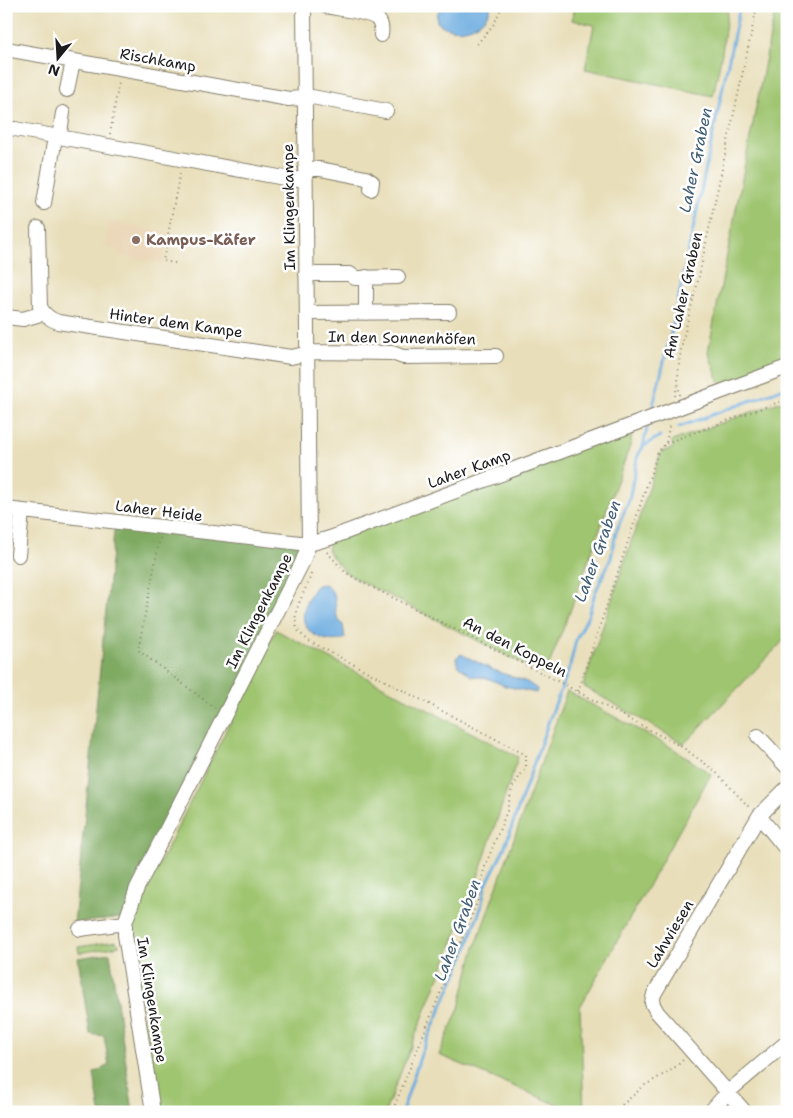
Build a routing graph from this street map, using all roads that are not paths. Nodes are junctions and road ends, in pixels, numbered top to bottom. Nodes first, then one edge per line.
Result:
1 (304, 6) edge
2 (325, 6) edge
3 (372, 11) edge
4 (381, 35) dead end
5 (6, 49) edge
6 (72, 61) junction
7 (67, 90) dead end
8 (305, 98) junction
9 (386, 111) dead end
10 (63, 113) dead end
11 (14, 129) dead end
12 (57, 137) junction
13 (305, 174) junction
14 (371, 189) dead end
15 (44, 203) dead end
16 (38, 228) dead end
17 (306, 274) junction
18 (366, 277) junction
19 (398, 277) dead end
20 (449, 312) dead end
21 (307, 313) junction
22 (366, 313) junction
23 (44, 314) junction
24 (6, 317) edge
25 (307, 354) junction
26 (496, 356) dead end
27 (787, 367) edge
28 (6, 509) edge
29 (22, 511) junction
30 (309, 544) junction
31 (18, 555) dead end
32 (758, 736) dead end
33 (787, 767) edge
34 (787, 788) edge
35 (759, 816) junction
36 (787, 850) edge
37 (125, 923) junction
38 (80, 929) dead end
39 (787, 1042) edge
40 (728, 1092) junction
41 (153, 1112) edge
42 (710, 1112) edge
43 (745, 1112) edge

1 - 8 street, Im Klingenkampe
2 - 3 street
3 - 4 street
5 - 6 street, Rischkamp
6 - 7 street
6 - 8 street, Rischkamp
8 - 9 street, Rischkamp
8 - 13 street, Im Klingenkampe
10 - 12 street
11 - 12 street
12 - 13 street
12 - 15 street
13 - 14 street
13 - 17 street, Im Klingenkampe
16 - 23 street
17 - 18 street
17 - 21 street, Im Klingenkampe
18 - 19 street
18 - 22 street
20 - 22 street
21 - 22 street
21 - 25 street, Im Klingenkampe
23 - 24 street
23 - 25 street, Hinter dem Kampe
25 - 26 street, In den Sonnenhöfen
25 - 30 street, Im Klingenkampe
27 - 30 street, Laher Kamp
28 - 29 street, Laher Heide
29 - 30 street, Laher Heide
29 - 31 street
30 - 37 street, Im Klingenkampe
32 - 33 street
34 - 35 street, Lahwiesen
35 - 36 street
35 - 40 street, Lahwiesen
37 - 38 street
37 - 41 street, Im Klingenkampe
39 - 40 street
40 - 42 street
40 - 43 street, Lahwiesen

